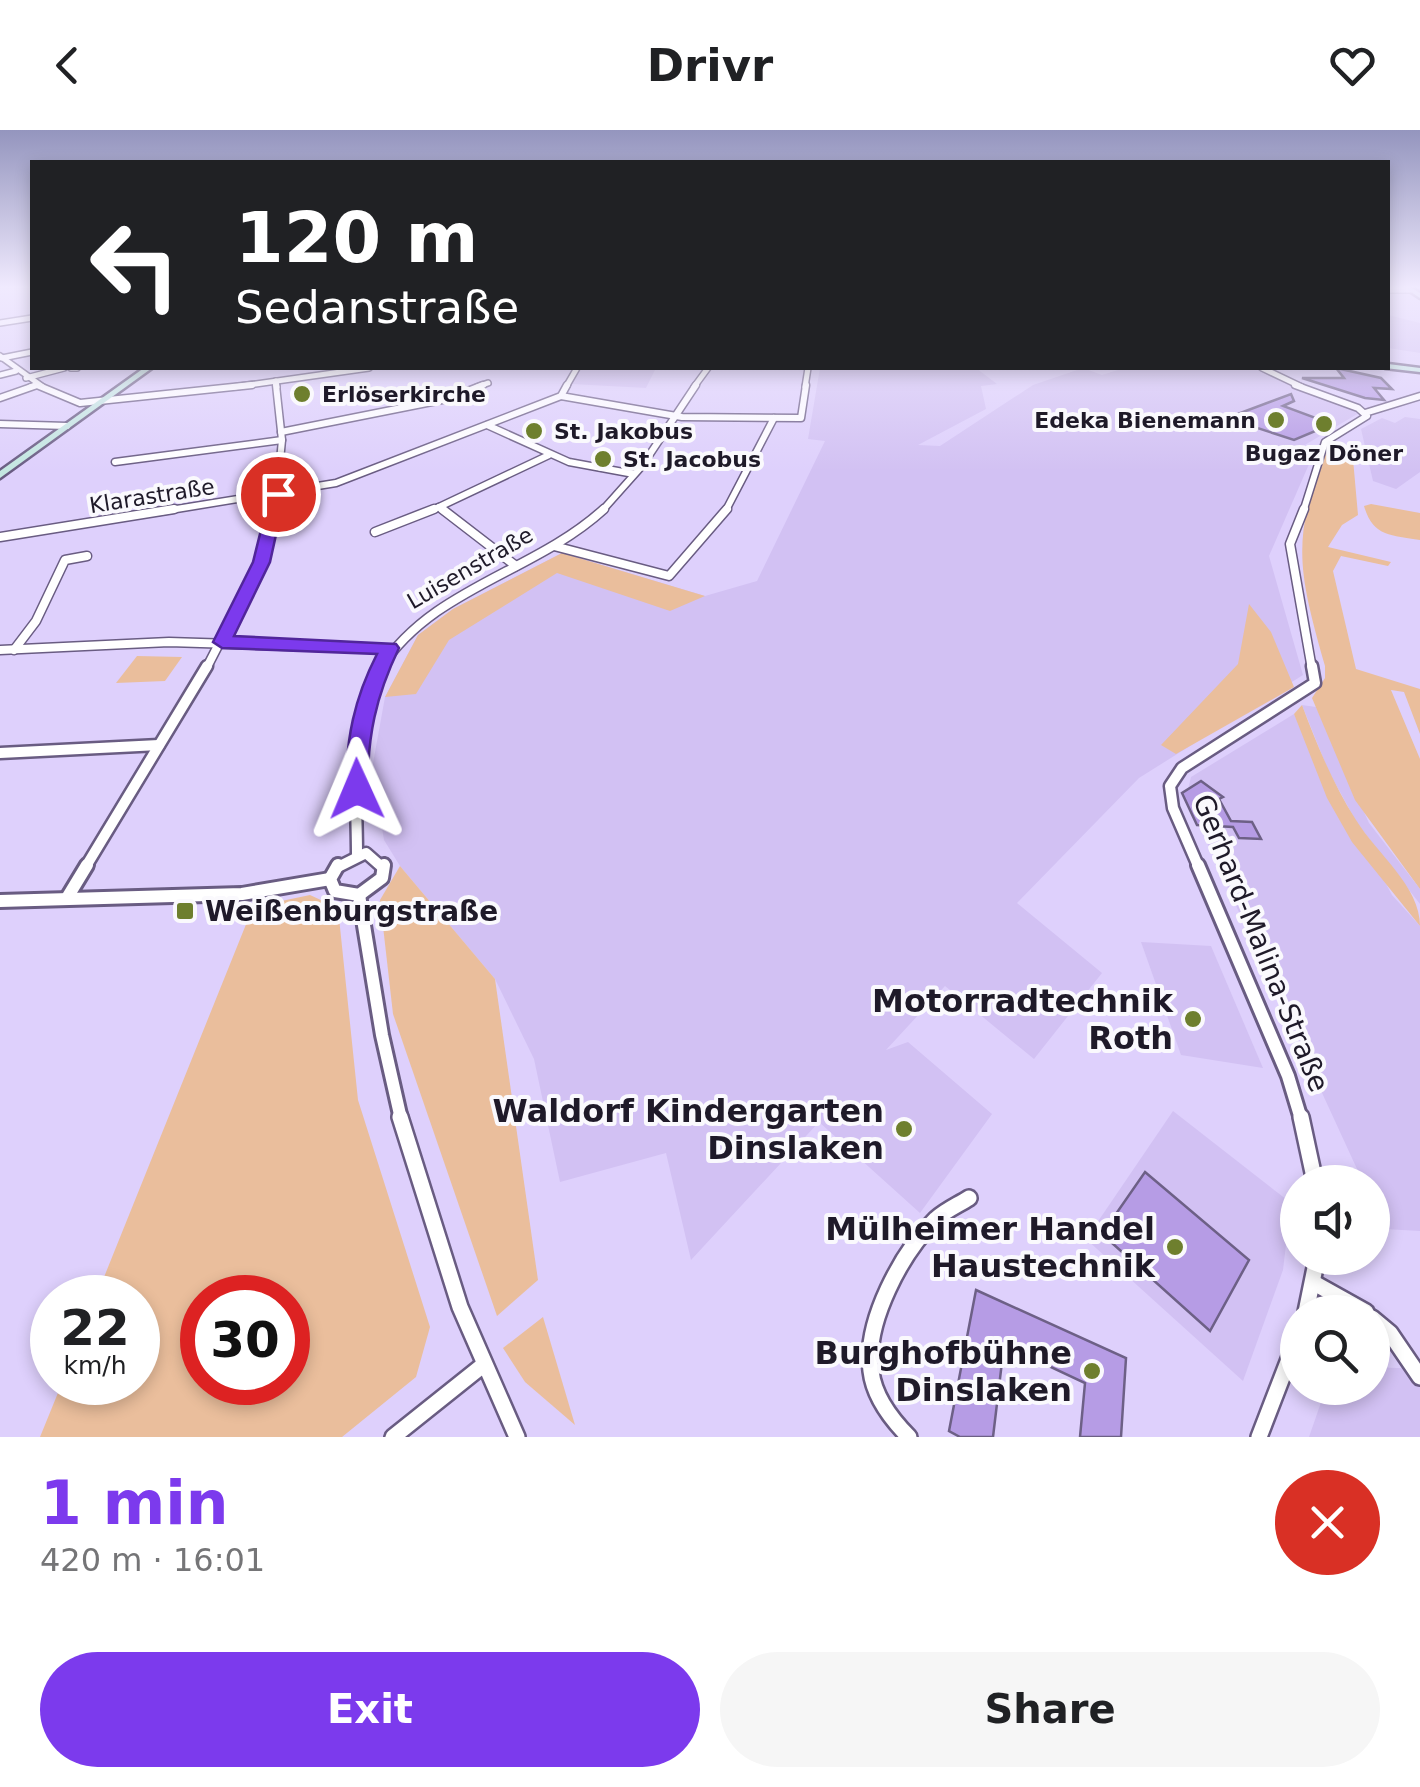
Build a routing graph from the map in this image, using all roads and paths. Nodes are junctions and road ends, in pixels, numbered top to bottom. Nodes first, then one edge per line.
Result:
1 (30, 352) edge
2 (1, 357) edge
3 (1390, 366) edge
4 (56, 370) edge
5 (145, 370) edge
6 (355, 370) edge
7 (576, 370) edge
8 (707, 370) edge
9 (808, 370) edge
10 (1264, 370) edge
11 (1420, 370) edge
12 (16, 371) junction
13 (0, 375) edge
14 (26, 378) junction
15 (276, 381) junction
16 (488, 383) dead end
17 (38, 384) junction
18 (561, 396) junction
19 (1420, 396) edge
20 (0, 398) edge
21 (100, 403) junction
22 (1366, 412) junction
23 (675, 414) junction
24 (774, 418) junction
25 (0, 424) edge
26 (486, 424) junction
27 (67, 426) junction
28 (282, 436) junction
29 (550, 455) junction
30 (115, 462) dead end
31 (634, 474) junction
32 (0, 475) edge
33 (278, 494) junction
34 (439, 506) junction
35 (375, 532) dead end
36 (0, 537) edge
37 (554, 546) junction
38 (87, 556) dead end
39 (516, 566) junction
40 (222, 642) junction
41 (390, 648) junction
42 (0, 650) edge
43 (14, 650) junction
44 (159, 744) junction
45 (0, 753) edge
46 (357, 854) junction
47 (330, 879) junction
48 (359, 894) junction
49 (67, 898) junction
50 (0, 901) edge
51 (1313, 1165) edge
52 (969, 1198) dead end
53 (1315, 1275) edge
54 (1314, 1283) junction
55 (1311, 1295) edge
56 (1336, 1295) edge
57 (1390, 1333) edge
58 (482, 1366) junction
59 (1420, 1377) edge
60 (1280, 1383) edge
61 (393, 1437) edge
62 (517, 1437) edge
63 (909, 1437) edge
64 (1259, 1437) edge

1 - 2 street
2 - 12 street
3 - 11 main road
4 - 14 street
5 - 21 main road
6 - 15 street
7 - 18 street
8 - 23 street, Luisenstraße
9 - 24 street
10 - 22 street
12 - 13 street
12 - 14 street
14 - 17 street
15 - 21 street
15 - 28 street
16 - 28 street
17 - 20 street
17 - 21 street
18 - 23 street
18 - 26 street, Klarastraße
19 - 22 street, Gerhard-Malina-Straße
21 - 27 main road
22 - 51 street, Gerhard-Malina-Straße
23 - 24 street
23 - 31 street, Luisenstraße
24 - 37 street
25 - 27 street
26 - 29 street
26 - 33 street, Klarastraße
27 - 32 main road
28 - 30 street
28 - 33 street
29 - 31 street
29 - 34 street
31 - 37 street, Luisenstraße
33 - 36 street, Klarastraße
33 - 40 street
34 - 35 street
34 - 39 street
37 - 39 street, Luisenstraße
38 - 43 street
39 - 41 street, Luisenstraße
40 - 41 street
40 - 43 street
40 - 44 street
41 - 46 street, Luisenstraße
42 - 43 street
44 - 45 street
44 - 49 street
46 - 47 street
46 - 48 street
47 - 48 street
47 - 49 street
48 - 58 street
49 - 50 street
52 - 63 street
53 - 54 street
54 - 55 street
54 - 56 street
57 - 59 street
58 - 61 street
58 - 62 street
60 - 64 street

